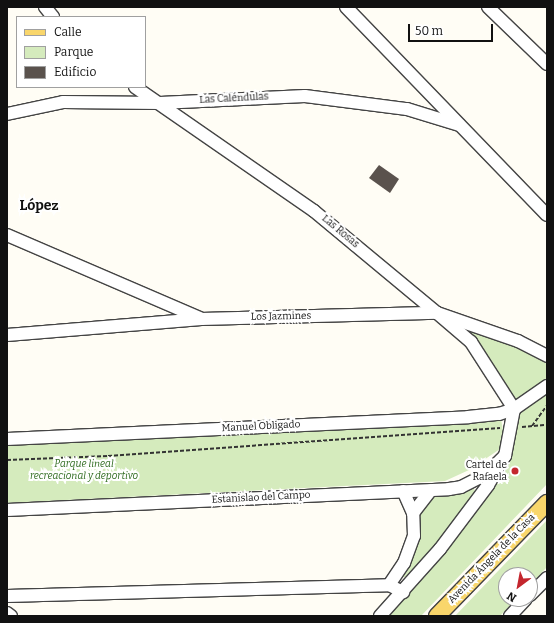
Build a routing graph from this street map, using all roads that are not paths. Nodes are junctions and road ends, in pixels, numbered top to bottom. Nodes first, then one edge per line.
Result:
1 (45, 7) edge
2 (346, 7) edge
3 (488, 7) edge
4 (52, 16) edge
5 (547, 64) edge
6 (137, 88) edge
7 (160, 103) junction
8 (7, 114) edge
9 (459, 125) junction
10 (547, 215) edge
11 (7, 235) edge
12 (437, 313) junction
13 (201, 319) junction
14 (12, 335) edge
15 (7, 342) edge
16 (547, 356) edge
17 (547, 386) edge
18 (514, 409) junction
19 (7, 439) edge
20 (505, 456) junction
21 (431, 490) junction
22 (403, 491) junction
23 (547, 503) edge
24 (7, 510) edge
25 (413, 514) junction
26 (547, 578) edge
27 (389, 584) junction
28 (538, 587) edge
29 (403, 592) junction
30 (7, 596) edge
31 (518, 607) edge
32 (7, 613) edge
33 (11, 616) edge
34 (380, 616) edge
35 (437, 616) edge
36 (510, 616) edge

1 - 4 street
2 - 9 street
3 - 5 street
6 - 7 street, Las Rosas
7 - 8 street, Las Caléndulas
7 - 9 street, Las Caléndulas
7 - 12 street, Las Rosas
9 - 10 street
11 - 13 street
12 - 13 street, Los Jazmines
12 - 16 street, Los Jazmines
12 - 18 street, Las Rosas
13 - 14 street, Los Jazmines
14 - 15 street
17 - 18 street
18 - 19 street, Manuel Obligado
18 - 20 street
20 - 21 street, Estanislao del Campo
20 - 29 street
21 - 22 street, Estanislao del Campo
21 - 25 street
22 - 24 street, Estanislao del Campo
22 - 25 street
23 - 35 main road, Avenida Ángela de la Casa
25 - 27 street
26 - 28 street
27 - 29 street
27 - 30 street
29 - 34 street
31 - 36 street
32 - 33 street

